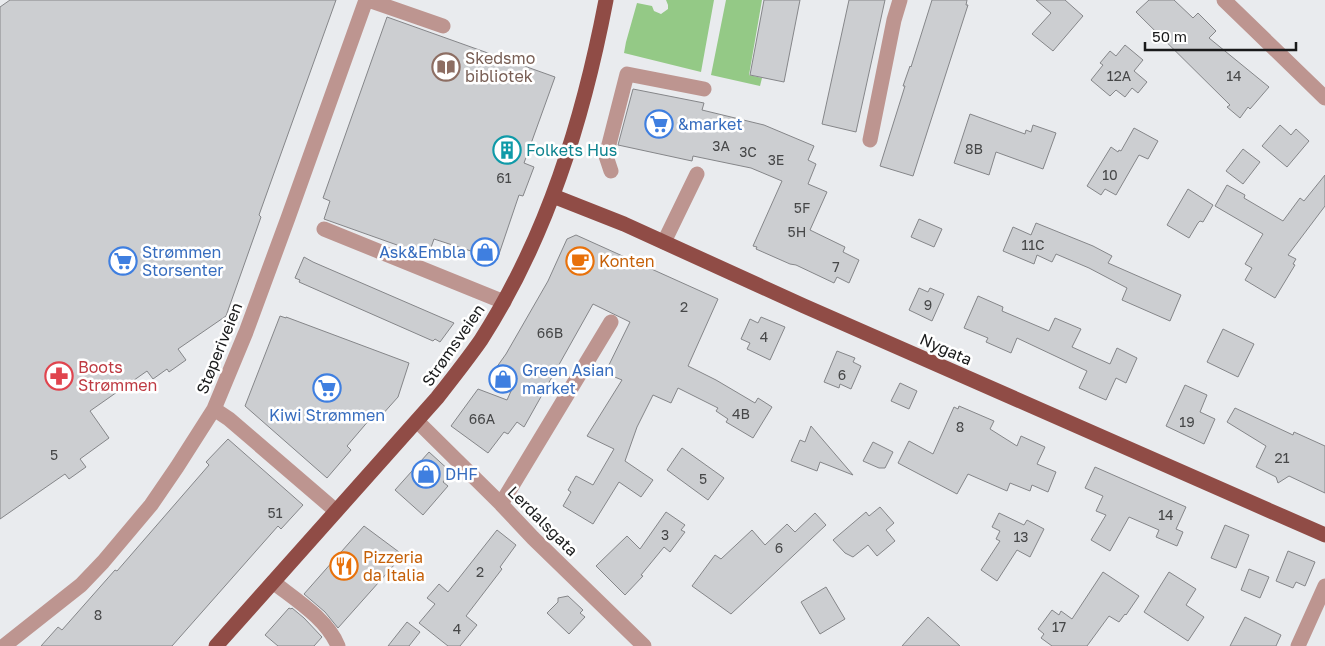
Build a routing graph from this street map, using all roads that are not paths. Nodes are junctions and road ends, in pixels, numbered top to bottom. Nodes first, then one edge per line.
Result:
1 (367, 0) edge
2 (606, 0) edge
3 (900, 0) edge
4 (1224, 0) edge
5 (443, 26) dead end
6 (704, 89) dead end
7 (1325, 98) edge
8 (870, 140) dead end
9 (610, 171) dead end
10 (697, 174) dead end
11 (553, 196) junction
12 (324, 229) dead end
13 (664, 242) junction
14 (504, 302) junction
15 (611, 322) dead end
16 (214, 409) junction
17 (417, 421) junction
18 (501, 504) junction
19 (336, 511) junction
20 (1325, 536) edge
21 (273, 582) junction
22 (1325, 586) edge
23 (4, 646) edge
24 (216, 646) edge
25 (338, 646) edge
26 (644, 646) edge
27 (1298, 646) edge

1 - 5 street
1 - 16 street, Støperiveien
2 - 11 main road, Strømsveien
3 - 8 street
4 - 7 street
6 - 9 street
10 - 13 street
11 - 13 main road, Nygata
11 - 14 main road, Strømsveien
12 - 14 street
13 - 20 main road, Nygata
14 - 17 main road, Strømsveien
15 - 18 street
16 - 19 street
16 - 23 street, Støperiveien
17 - 18 street, Lerdalsgata
17 - 19 main road, Strømsveien
18 - 26 street, Lerdalsgata
19 - 21 main road, Strømsveien
21 - 24 main road, Strømsveien
21 - 25 street
22 - 27 street

